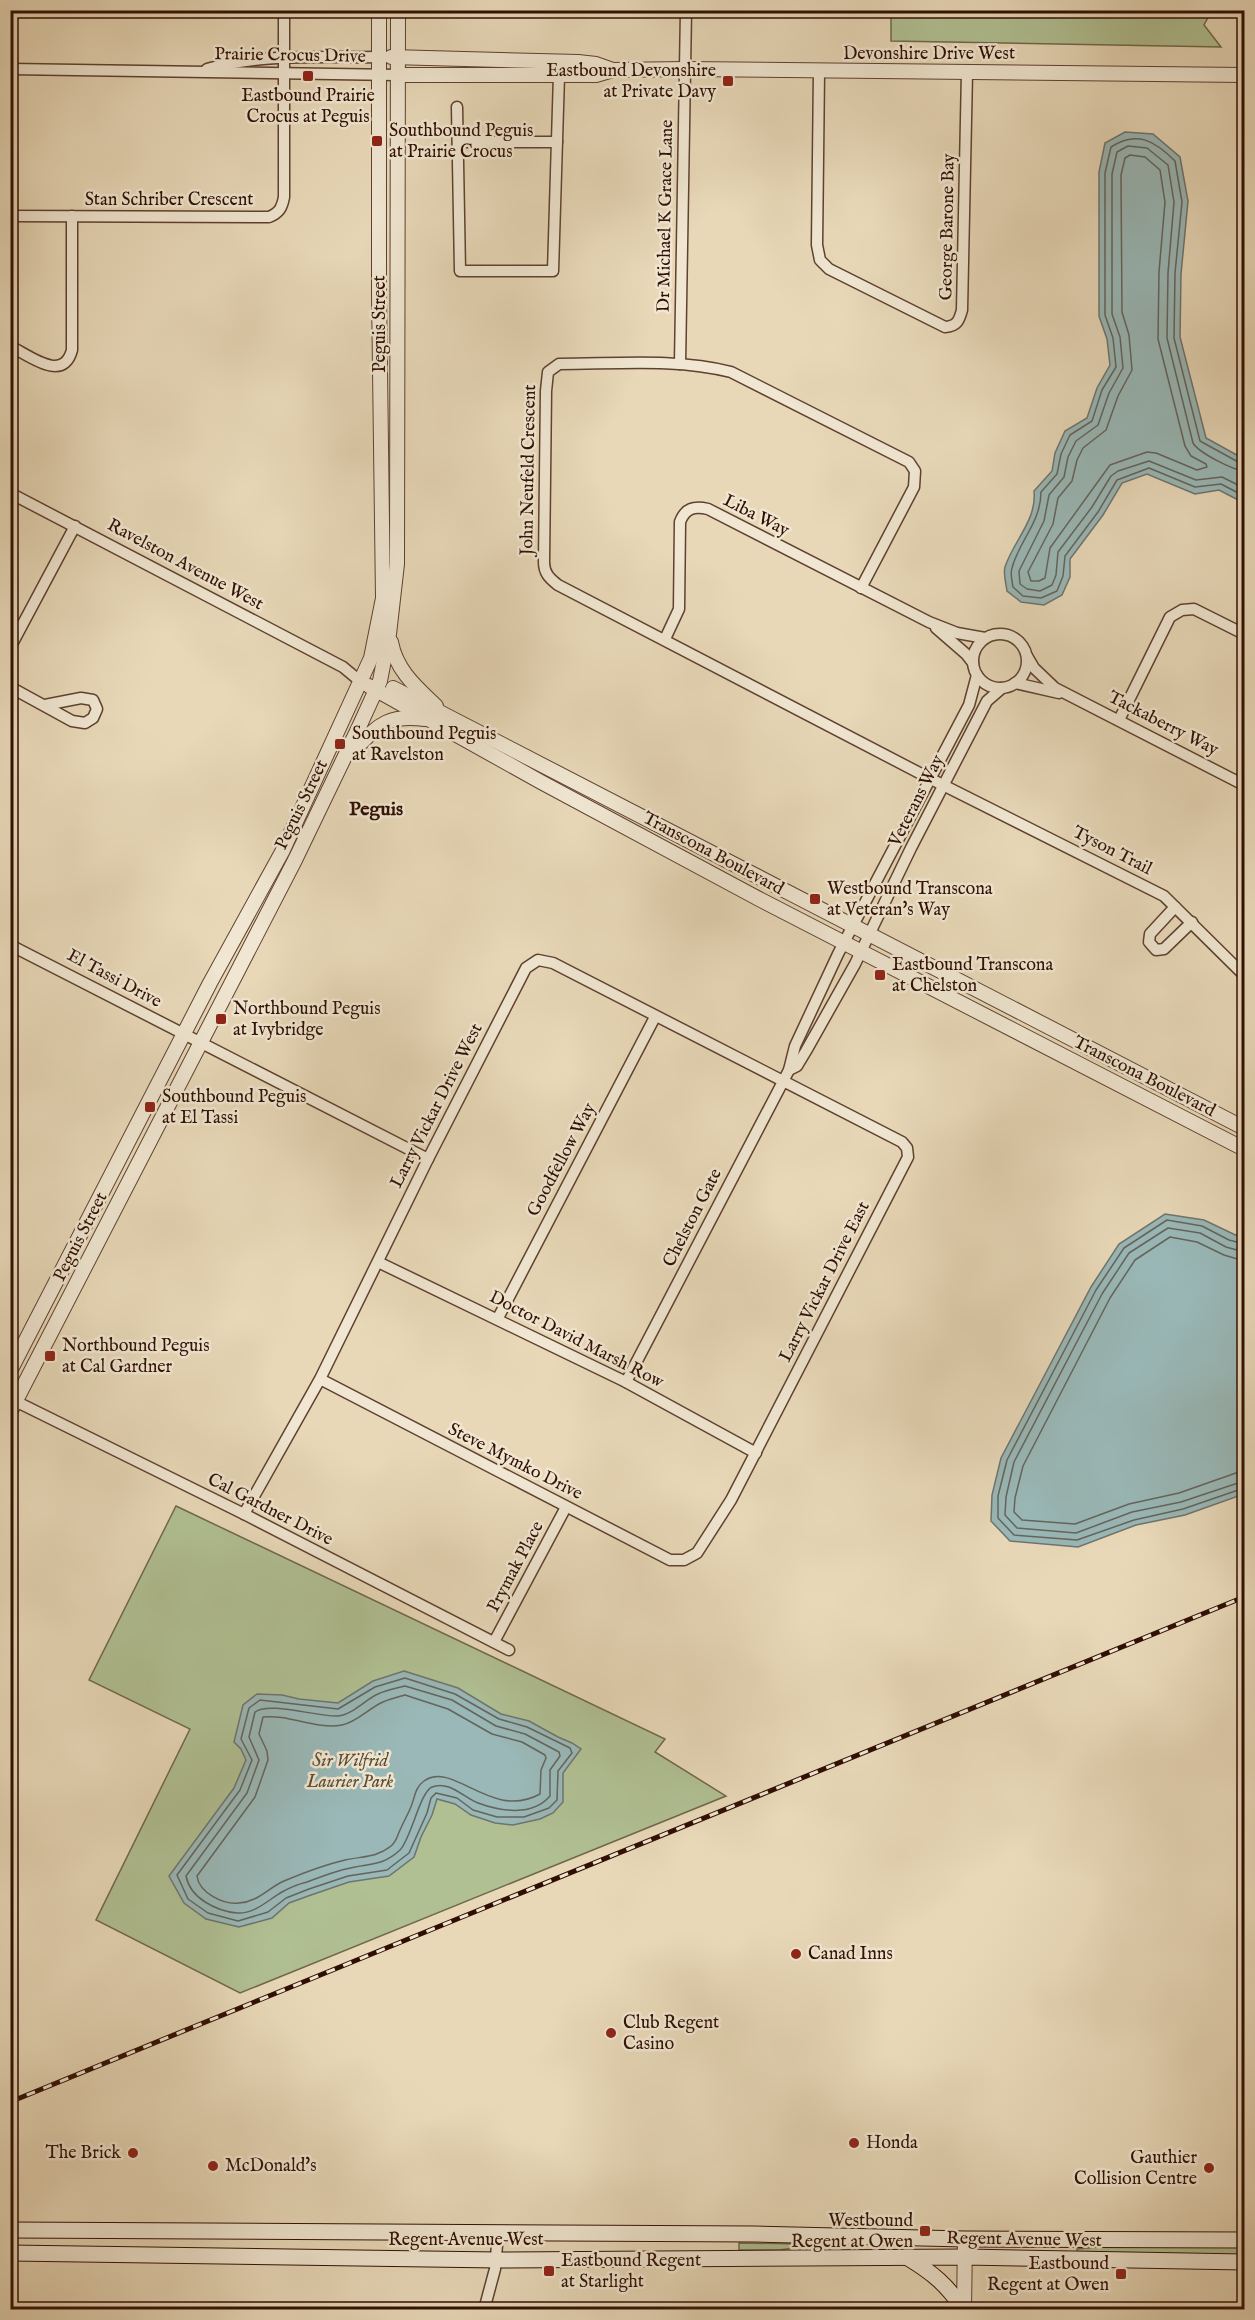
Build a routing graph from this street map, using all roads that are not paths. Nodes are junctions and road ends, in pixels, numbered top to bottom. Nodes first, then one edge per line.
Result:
1 (284, 10) edge
2 (379, 10) edge
3 (398, 10) edge
4 (686, 10) edge
5 (380, 57) junction
6 (398, 57) junction
7 (284, 58) junction
8 (10, 69) edge
9 (686, 69) junction
10 (613, 70) junction
11 (200, 71) junction
12 (819, 71) junction
13 (967, 72) junction
14 (380, 74) junction
15 (285, 75) junction
16 (397, 75) junction
17 (559, 75) junction
18 (1245, 75) edge
19 (457, 107) dead end
20 (458, 142) junction
21 (557, 142) junction
22 (10, 216) edge
23 (72, 216) junction
24 (10, 346) edge
25 (680, 364) junction
26 (10, 493) edge
27 (75, 526) junction
28 (861, 588) junction
29 (928, 622) junction
30 (390, 634) junction
31 (1245, 634) edge
32 (985, 638) junction
33 (664, 639) junction
34 (10, 648) edge
35 (1027, 656) junction
36 (973, 663) junction
37 (977, 675) junction
38 (363, 677) junction
39 (1015, 683) junction
40 (378, 685) junction
41 (10, 687) edge
42 (1002, 688) junction
43 (1065, 694) junction
44 (45, 705) dead end
45 (446, 716) junction
46 (430, 719) junction
47 (1119, 720) junction
48 (344, 761) junction
49 (931, 779) junction
50 (944, 785) junction
51 (1245, 785) edge
52 (1176, 907) junction
53 (1192, 922) junction
54 (852, 926) junction
55 (869, 935) junction
56 (843, 943) junction
57 (10, 945) edge
58 (861, 952) junction
59 (1245, 975) edge
60 (655, 1017) junction
61 (184, 1034) junction
62 (202, 1042) junction
63 (789, 1070) junction
64 (783, 1081) junction
65 (1245, 1128) edge
66 (1245, 1149) edge
67 (428, 1159) junction
68 (378, 1262) junction
69 (498, 1318) junction
70 (10, 1371) edge
71 (320, 1379) junction
72 (626, 1382) junction
73 (12, 1404) edge
74 (756, 1453) junction
75 (566, 1507) junction
76 (244, 1514) junction
77 (697, 1553) joint
78 (494, 1642) junction
79 (509, 1650) dead end
80 (10, 2230) edge
81 (279, 2232) junction
82 (498, 2233) junction
83 (965, 2239) junction
84 (1245, 2240) edge
85 (10, 2253) edge
86 (255, 2257) junction
87 (908, 2258) junction
88 (965, 2258) junction
89 (497, 2260) junction
90 (1245, 2262) edge
91 (484, 2310) edge
92 (964, 2310) edge

1 - 7 street, Stan Schriber Crescent
2 - 5 street, Peguis Street
3 - 6 street, Peguis Street
4 - 9 street, Dr Michael K Grace Lane
5 - 6 street, Devonshire Drive West
5 - 7 street, Prairie Crocus Drive
5 - 14 street, Peguis Street
6 - 10 street, Devonshire Drive West
6 - 16 street, Peguis Street
7 - 11 street, Prairie Crocus Drive
7 - 15 street, Stan Schriber Crescent
8 - 11 street, Prairie Crocus Drive
9 - 10 street, Devonshire Drive West
9 - 12 street, Devonshire Drive West
9 - 25 street, Dr Michael K Grace Lane
10 - 17 street, Devonshire Drive West
11 - 15 street, Prairie Crocus Drive
12 - 13 street, Devonshire Drive West
12 - 13 street, George Barone Bay
13 - 18 street, Devonshire Drive West
14 - 15 street, Prairie Crocus Drive
14 - 16 street, Devonshire Drive West
14 - 38 street, Peguis Street
15 - 23 street, Stan Schriber Crescent
16 - 17 street, Devonshire Drive West
16 - 30 street, Peguis Street
17 - 21 street
19 - 20 street
20 - 21 street
20 - 21 street
22 - 23 street, Stan Schriber Crescent
23 - 24 street
25 - 28 street, John Neufeld Crescent
25 - 33 street, John Neufeld Crescent
26 - 27 street, Ravelston Avenue West
27 - 34 street
27 - 38 street, Ravelston Avenue West
28 - 29 street, Liba Way
28 - 33 street, Liba Way
29 - 32 street, Liba Way
29 - 36 street, Liba Way
30 - 40 street, Peguis Street
30 - 45 street
31 - 47 street
32 - 35 street
32 - 36 street
33 - 49 street, John Neufeld Crescent
35 - 39 street
35 - 43 street
36 - 37 street
37 - 42 street
37 - 49 street, Veterans Way
38 - 40 street, Transcona Boulevard
38 - 61 street, Peguis Street
39 - 42 street
39 - 43 street
40 - 45 street, Transcona Boulevard
40 - 46 street, Transcona Boulevard
40 - 48 street, Peguis Street
41 - 44 street
42 - 50 street, Veterans Way
43 - 47 street, Tackaberry Way
45 - 54 street, Transcona Boulevard
46 - 48 street
46 - 56 street, Transcona Boulevard
47 - 51 street, Tackaberry Way
48 - 62 street, Peguis Street
49 - 50 street, John Neufeld Crescent
49 - 54 street, Veterans Way
50 - 52 street, Tyson Trail
50 - 55 street, Veterans Way
52 - 53 street, Tyson Trail
52 - 53 street
53 - 59 street, Tyson Trail
54 - 55 street, Transcona Boulevard
54 - 56 street, Chelston Gate
55 - 58 street, Chelston Gate
55 - 65 street, Transcona Boulevard
56 - 58 street, Transcona Boulevard
56 - 63 street, Chelston Gate
57 - 61 street, El Tassi Drive
58 - 63 street, Chelston Gate
58 - 66 street, Transcona Boulevard
60 - 64 street, Larry Vickar Drive West
60 - 67 street, Larry Vickar Drive West
60 - 69 street, Goodfellow Way
61 - 62 street, El Tassi Drive
61 - 70 street, Peguis Street
62 - 67 street, El Tassi Drive
62 - 73 street, Peguis Street
63 - 64 street, Chelston Gate
64 - 72 street, Chelston Gate
64 - 74 street, Larry Vickar Drive East
67 - 68 street, Larry Vickar Drive West
68 - 69 street, Doctor David Marsh Row
68 - 71 street, Larry Vickar Drive West
69 - 72 street, Doctor David Marsh Row
71 - 75 street, Steve Mymko Drive
71 - 76 street, Larry Vickar Drive West
72 - 74 street, Doctor David Marsh Row
73 - 76 street, Cal Gardner Drive
74 - 77 street, Larry Vickar Drive East
75 - 77 street, Steve Mymko Drive
75 - 78 street, Prymak Place
76 - 78 street, Cal Gardner Drive
78 - 79 street, Cal Gardner Drive
80 - 81 main road, Regent Avenue West
81 - 82 main road, Regent Avenue West
81 - 86 main road
82 - 83 main road, Regent Avenue West
82 - 89 street
83 - 84 main road, Regent Avenue West
83 - 88 street
85 - 86 main road, Regent Avenue West
86 - 89 main road, Regent Avenue West
87 - 88 main road, Regent Avenue West
87 - 89 main road, Regent Avenue West
87 - 92 main road
88 - 90 main road, Regent Avenue West
88 - 92 street
89 - 91 street

